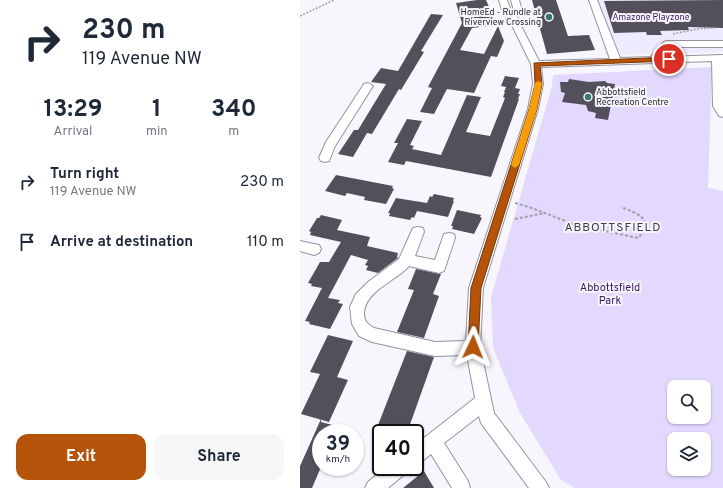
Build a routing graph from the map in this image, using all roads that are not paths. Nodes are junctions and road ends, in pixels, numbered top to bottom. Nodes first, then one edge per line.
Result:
1 (503, 0) edge
2 (515, 0) edge
3 (593, 0) edge
4 (513, 18) junction
5 (723, 44) edge
6 (720, 58) edge
7 (654, 60) junction
8 (616, 61) junction
9 (536, 64) junction
10 (368, 86) dead end
11 (723, 113) edge
12 (325, 158) dead end
13 (418, 232) dead end
14 (449, 238) dead end
15 (300, 246) edge
16 (314, 249) dead end
17 (406, 260) junction
18 (473, 347) junction
19 (484, 402) junction
20 (433, 441) junction
21 (424, 448) edge
22 (389, 476) edge
23 (462, 487) dead end
24 (374, 488) edge
25 (540, 488) edge

1 - 4 street
2 - 4 street
3 - 8 street
4 - 9 street
5 - 7 street
6 - 7 street
6 - 11 street
7 - 8 street
8 - 9 street
9 - 18 street
10 - 12 street
13 - 17 street
14 - 17 street
15 - 16 street
17 - 18 street
18 - 19 street
19 - 20 street
19 - 25 street
20 - 21 street
20 - 23 street
22 - 24 street

